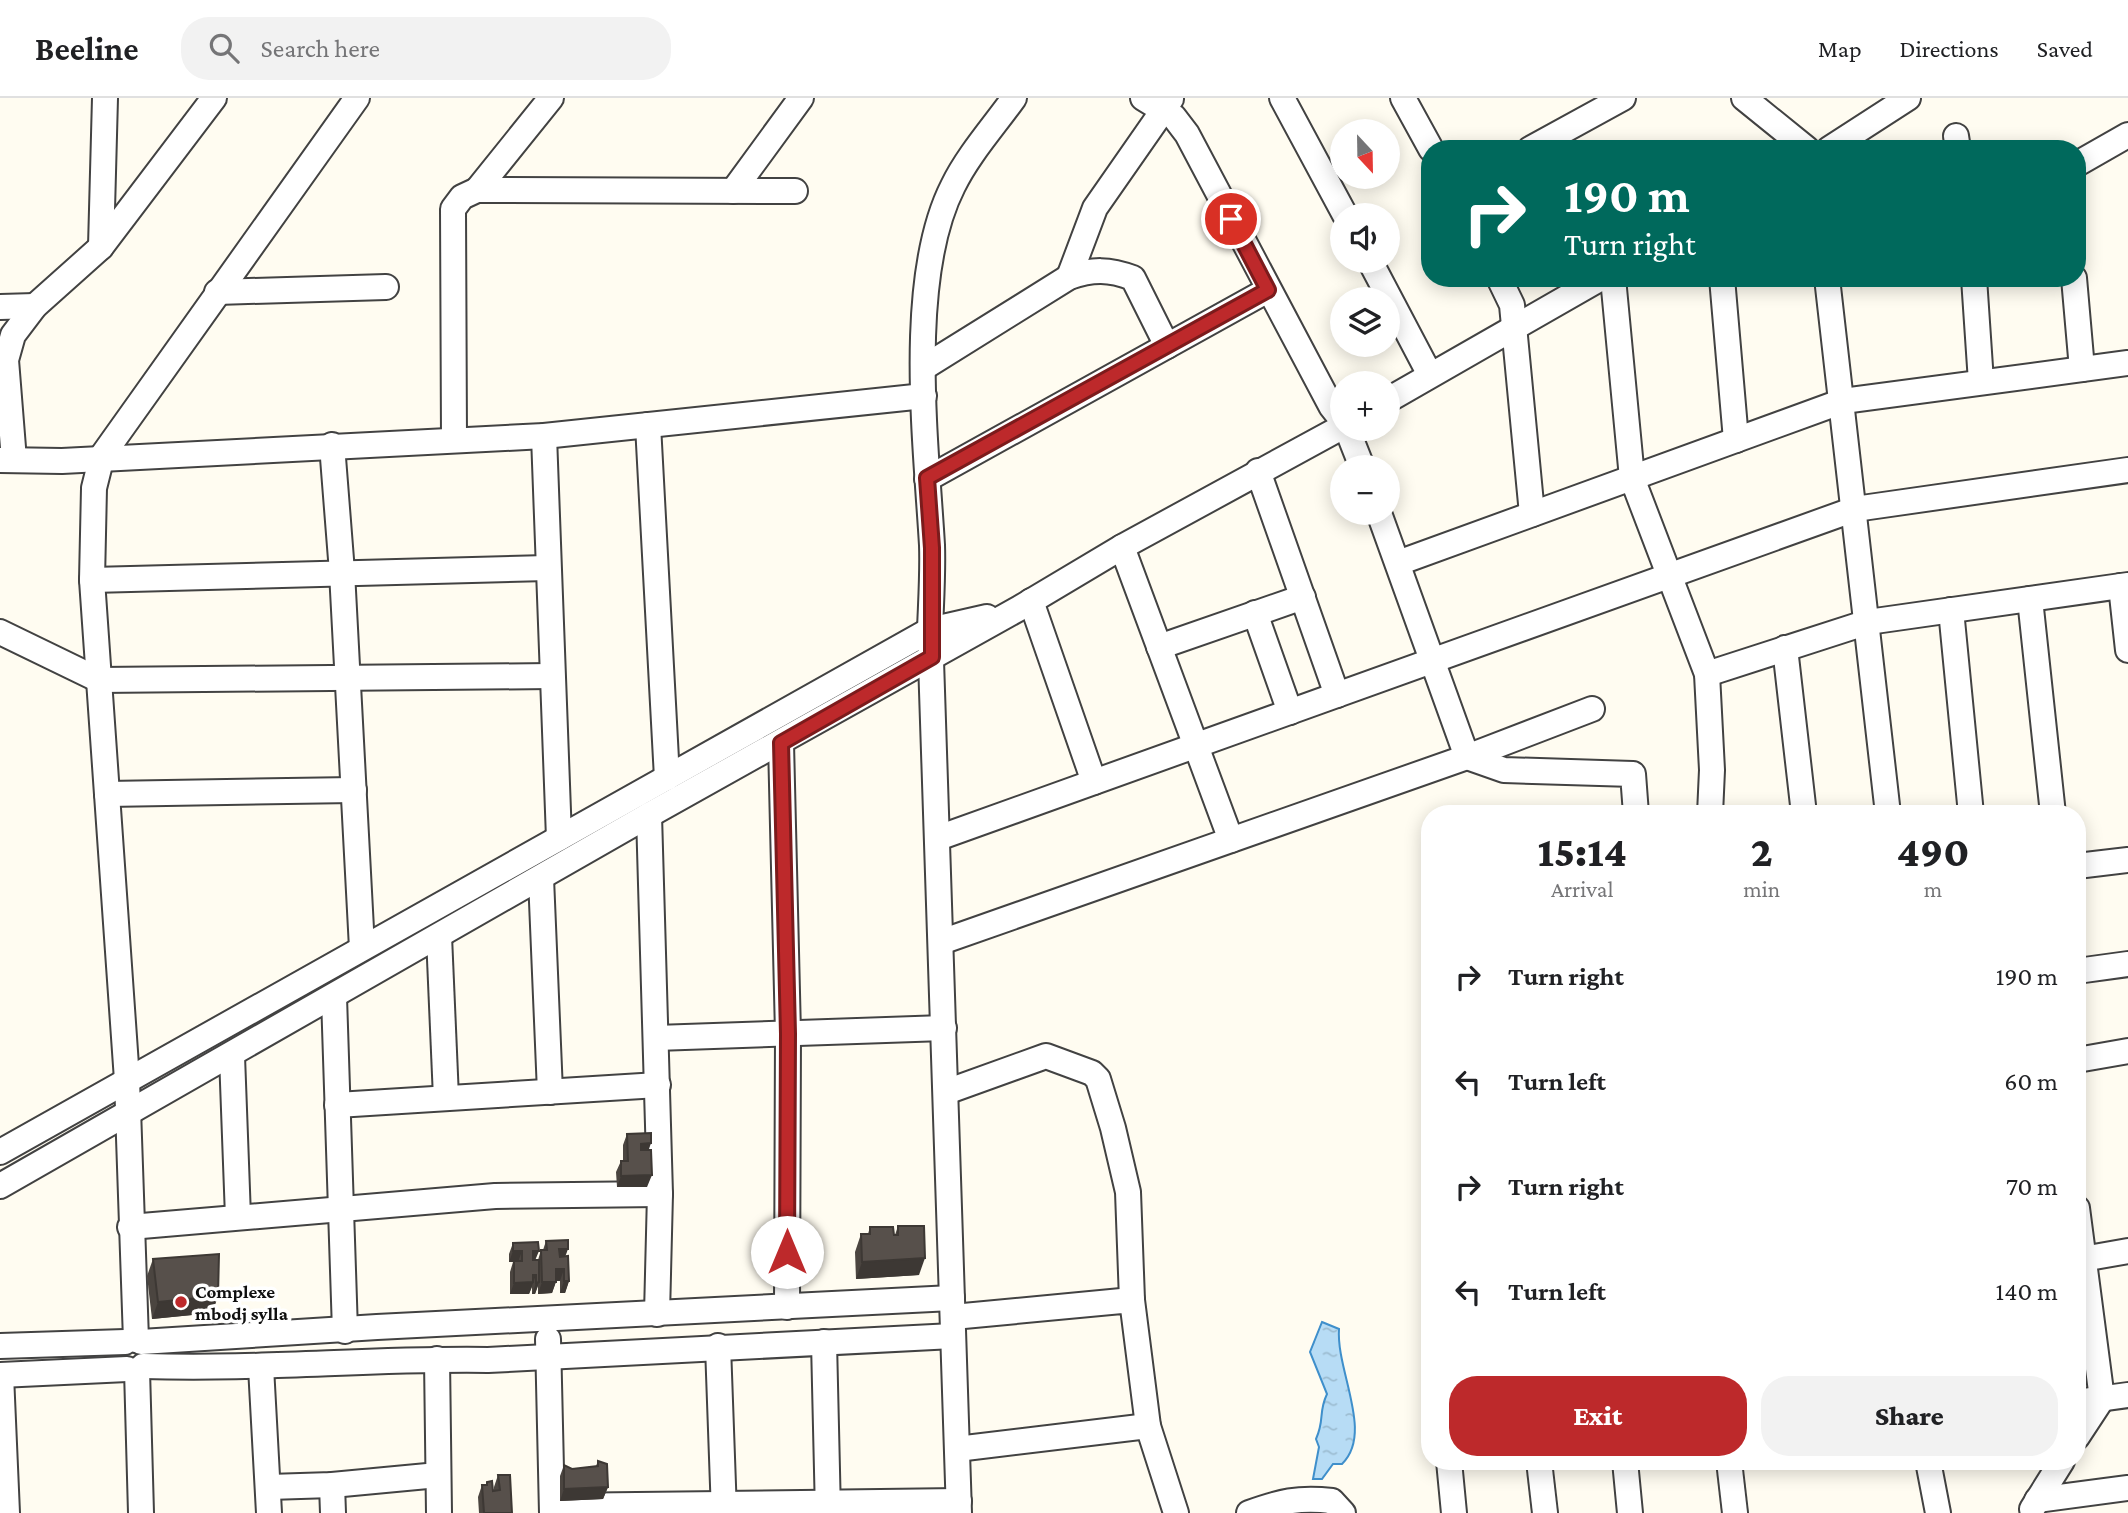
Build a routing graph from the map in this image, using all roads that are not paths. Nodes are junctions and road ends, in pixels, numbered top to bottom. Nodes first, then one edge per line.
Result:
1 (105, 98) edge
2 (214, 98) edge
3 (357, 98) edge
4 (551, 98) edge
5 (801, 98) edge
6 (1014, 98) edge
7 (1282, 98) edge
8 (1623, 98) edge
9 (1744, 98) edge
10 (1908, 98) edge
11 (1409, 100) edge
12 (1159, 102) edge
13 (2128, 135) edge
14 (1427, 140) edge
15 (1546, 140) edge
16 (1796, 140) edge
17 (1843, 140) edge
18 (2086, 158) edge
19 (477, 190) junction
20 (733, 191) junction
21 (795, 191) dead end
22 (1339, 203) edge
23 (101, 247) junction
24 (1376, 273) edge
25 (1069, 277) junction
26 (386, 287) dead end
27 (1503, 287) edge
28 (1585, 287) edge
29 (1614, 287) edge
30 (1723, 287) edge
31 (1828, 287) edge
32 (1976, 287) edge
33 (2075, 287) edge
34 (1268, 290) junction
35 (216, 292) junction
36 (35, 306) junction
37 (0, 307) edge
38 (1513, 328) junction
39 (1167, 346) junction
40 (2128, 363) edge
41 (923, 368) junction
42 (2082, 369) junction
43 (1430, 375) junction
44 (1981, 383) junction
45 (1400, 393) edge
46 (924, 396) junction
47 (1843, 401) junction
48 (1330, 404) edge
49 (648, 425) junction
50 (1330, 433) edge
51 (544, 436) junction
52 (454, 439) junction
53 (1735, 440) junction
54 (332, 445) junction
55 (103, 457) junction
56 (7, 460) edge
57 (2128, 470) edge
58 (1258, 471) junction
59 (927, 478) junction
60 (1632, 478) junction
61 (1855, 509) junction
62 (1532, 514) junction
63 (1384, 525) edge
64 (1122, 547) junction
65 (1398, 563) junction
66 (547, 568) junction
67 (342, 572) junction
68 (1668, 577) junction
69 (92, 580) junction
70 (2124, 586) edge
71 (1303, 597) junction
72 (2030, 599) junction
73 (1025, 606) junction
74 (1951, 610) junction
75 (1255, 613) junction
76 (1868, 622) junction
77 (930, 631) junction
78 (0, 632) edge
79 (1159, 647) junction
80 (1786, 648) junction
81 (2128, 650) edge
82 (932, 657) junction
83 (1433, 660) junction
84 (1707, 674) junction
85 (552, 676) junction
86 (348, 679) junction
87 (99, 680) junction
88 (1338, 695) junction
89 (1592, 709) dead end
90 (1290, 712) junction
91 (781, 743) junction
92 (1195, 745) junction
93 (1467, 757) junction
94 (667, 778) junction
95 (1094, 782) junction
96 (354, 790) junction
97 (107, 794) junction
98 (1635, 805) edge
99 (1710, 805) edge
100 (1803, 805) edge
101 (1887, 805) edge
102 (1970, 805) edge
103 (2052, 805) edge
104 (649, 815) junction
105 (559, 838) junction
106 (938, 838) junction
107 (1231, 840) junction
108 (2128, 860) edge
109 (2086, 865) edge
110 (541, 878) junction
111 (439, 936) junction
112 (941, 942) junction
113 (362, 948) junction
114 (2128, 964) edge
115 (2086, 970) edge
116 (334, 997) junction
117 (944, 1028) junction
118 (788, 1034) junction
119 (656, 1038) junction
120 (2128, 1051) edge
121 (232, 1056) junction
122 (2086, 1058) edge
123 (127, 1080) junction
124 (658, 1085) junction
125 (550, 1092) junction
126 (946, 1092) junction
127 (446, 1098) junction
128 (337, 1105) junction
129 (127, 1116) junction
130 (0, 1153) edge
131 (0, 1186) edge
132 (660, 1194) junction
133 (341, 1209) junction
134 (238, 1217) junction
135 (130, 1227) junction
136 (2128, 1251) edge
137 (2086, 1258) edge
138 (2086, 1292) edge
139 (1132, 1300) junction
140 (787, 1307) junction
141 (753, 1309) junction
142 (664, 1313) junction
143 (953, 1317) junction
144 (549, 1320) junction
145 (377, 1327) junction
146 (345, 1331) junction
147 (824, 1342) junction
148 (752, 1345) junction
149 (0, 1346) edge
150 (718, 1346) junction
151 (673, 1348) junction
152 (135, 1355) junction
153 (548, 1355) junction
154 (437, 1359) junction
155 (372, 1362) junction
156 (261, 1367) junction
157 (0, 1375) edge
158 (2128, 1395) edge
159 (2102, 1399) junction
160 (2086, 1401) edge
161 (2086, 1423) edge
162 (1148, 1426) junction
163 (957, 1449) junction
164 (1451, 1470) edge
165 (1540, 1470) edge
166 (1626, 1470) edge
167 (1730, 1470) edge
168 (1930, 1470) edge
169 (2056, 1470) edge
170 (438, 1475) junction
171 (332, 1485) junction
172 (269, 1487) junction
173 (2128, 1488) edge
174 (2034, 1506) edge
175 (959, 1507) edge
176 (724, 1509) edge
177 (828, 1509) edge
178 (552, 1510) edge
179 (7, 1513) edge
180 (141, 1513) edge
181 (269, 1513) edge
182 (332, 1513) edge
183 (439, 1513) edge
184 (1176, 1513) edge
185 (1249, 1513) edge
186 (1343, 1513) edge
187 (1454, 1513) edge
188 (1545, 1513) edge
189 (1630, 1513) edge
190 (1735, 1513) edge
191 (1938, 1513) edge

1 - 23 street
2 - 23 street
3 - 35 street
4 - 19 street
5 - 20 street
6 - 41 street
7 - 22 street
8 - 15 street
9 - 16 street
10 - 17 street
11 - 14 street
12 - 25 street
12 - 34 street
13 - 18 street
19 - 20 street
19 - 52 street
20 - 21 street
23 - 36 street
24 - 43 street
25 - 39 street
25 - 41 street
26 - 35 street
27 - 38 street
28 - 38 street
29 - 60 street
30 - 53 street
31 - 47 street
32 - 44 street
33 - 42 street
34 - 39 street
34 - 48 street
35 - 55 street
36 - 37 street
36 - 56 street
38 - 43 street
38 - 62 street
39 - 59 street
40 - 42 street
41 - 46 street
42 - 44 street
43 - 45 street
44 - 47 street
46 - 49 street
46 - 59 street
47 - 53 street
47 - 61 street
49 - 51 street
49 - 94 street
50 - 58 street
51 - 52 street
51 - 66 street
52 - 54 street
53 - 60 street
54 - 55 street
54 - 67 street
55 - 56 street
55 - 69 street
57 - 61 street
58 - 64 street
58 - 71 street
59 - 77 street
60 - 62 street
60 - 68 street
61 - 68 street
61 - 76 street
62 - 65 street
63 - 65 street
64 - 73 street
64 - 79 street
65 - 83 street
66 - 67 street
66 - 85 street
67 - 69 street
67 - 86 street
68 - 83 street
68 - 84 street
69 - 87 street
70 - 72 street
70 - 81 street
71 - 75 street
71 - 88 street
72 - 74 street
72 - 103 street
73 - 77 street
73 - 82 street
73 - 95 street
74 - 76 street
74 - 102 street
75 - 79 street
75 - 90 street
76 - 80 street
76 - 101 street
77 - 82 street
77 - 94 street
78 - 87 street
79 - 92 street
80 - 84 street
80 - 100 street
82 - 91 street
82 - 106 street
83 - 88 street
83 - 93 street
84 - 99 street
85 - 86 street
85 - 105 street
86 - 87 street
86 - 96 street
87 - 97 street
88 - 90 street
89 - 93 street
90 - 92 street
91 - 104 street
91 - 118 street
92 - 95 street
92 - 107 street
93 - 98 street
93 - 107 street
94 - 105 street
95 - 106 street
96 - 97 street
96 - 113 street
97 - 123 street
104 - 110 street
104 - 119 street
105 - 113 street
106 - 112 street
107 - 112 street
108 - 109 street
110 - 111 street
110 - 125 street
111 - 116 street
111 - 127 street
112 - 117 street
113 - 123 street
114 - 115 street
116 - 121 street
116 - 128 street
117 - 118 street
117 - 126 street
118 - 119 street
118 - 140 street
119 - 124 street
120 - 122 street
121 - 129 street
121 - 134 street
123 - 129 street
123 - 130 street
124 - 125 street
124 - 132 street
125 - 127 street
126 - 139 street
126 - 143 street
127 - 128 street
128 - 133 street
129 - 131 street
129 - 135 street
132 - 133 street
132 - 142 street
133 - 134 street
133 - 146 street
134 - 135 street
135 - 152 street
136 - 137 street
138 - 159 street
139 - 143 street
139 - 162 street
140 - 141 street
140 - 143 street
141 - 142 street
141 - 148 street
142 - 144 street
142 - 151 street
143 - 147 street
143 - 163 street
144 - 145 street
144 - 153 street
145 - 146 street
145 - 155 street
146 - 152 street
147 - 148 street
147 - 177 street
148 - 150 street
149 - 152 street
150 - 151 street
150 - 176 street
151 - 153 street
152 - 156 street
152 - 157 street
152 - 180 street
153 - 154 street
153 - 178 street
154 - 155 street
154 - 170 street
155 - 156 street
156 - 172 street
157 - 179 street
158 - 159 street
159 - 160 street
159 - 161 street
162 - 163 street
162 - 184 street
163 - 175 street
164 - 187 street
165 - 188 street
166 - 189 street
167 - 190 street
168 - 191 street
169 - 174 street
170 - 171 street
170 - 183 street
171 - 172 street
171 - 182 street
172 - 181 street
173 - 174 street
175 - 177 street
176 - 177 street
176 - 178 street
185 - 186 street

